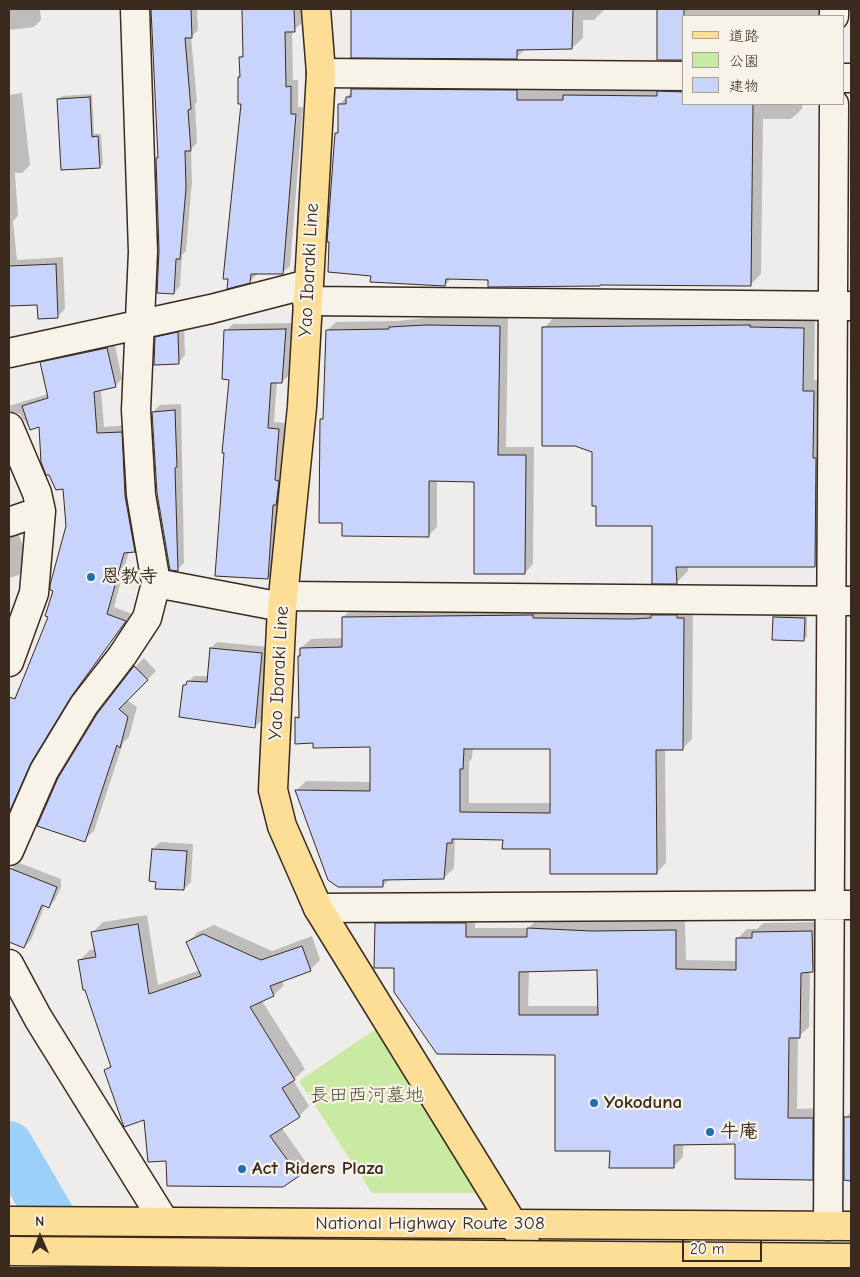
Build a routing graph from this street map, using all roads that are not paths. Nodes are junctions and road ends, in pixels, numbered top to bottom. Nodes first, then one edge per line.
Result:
1 (135, 9) edge
2 (316, 9) edge
3 (321, 73) junction
4 (682, 76) edge
5 (834, 105) edge
6 (307, 293) junction
7 (842, 306) edge
8 (138, 324) junction
9 (9, 353) edge
10 (9, 427) edge
11 (41, 511) junction
12 (9, 522) edge
13 (156, 583) junction
14 (842, 601) edge
15 (283, 602) junction
16 (9, 662) edge
17 (9, 851) edge
18 (840, 904) edge
19 (318, 908) junction
20 (9, 964) edge
21 (9, 1221) edge
22 (150, 1222) junction
23 (514, 1225) junction
24 (839, 1226) edge
25 (9, 1251) edge
26 (851, 1258) edge
27 (540, 1268) edge

1 - 8 street
2 - 3 main road, Yao Ibaraki Line
3 - 4 street
3 - 6 main road, Yao Ibaraki Line
5 - 7 street
6 - 7 street
6 - 8 street
6 - 15 main road, Yao Ibaraki Line
7 - 14 street
8 - 9 street
8 - 13 street
10 - 11 street
11 - 12 street
11 - 16 street
13 - 15 street
13 - 17 street
14 - 15 street
14 - 18 street
15 - 19 main road, Yao Ibaraki Line
18 - 19 street
18 - 24 street
19 - 23 main road, Yao Ibaraki Line
20 - 22 street
21 - 22 main road, National Highway Route 308
22 - 23 main road, National Highway Route 308
23 - 24 main road, National Highway Route 308
23 - 27 main road, Yao Ibaraki Line
25 - 26 main road, bridge

